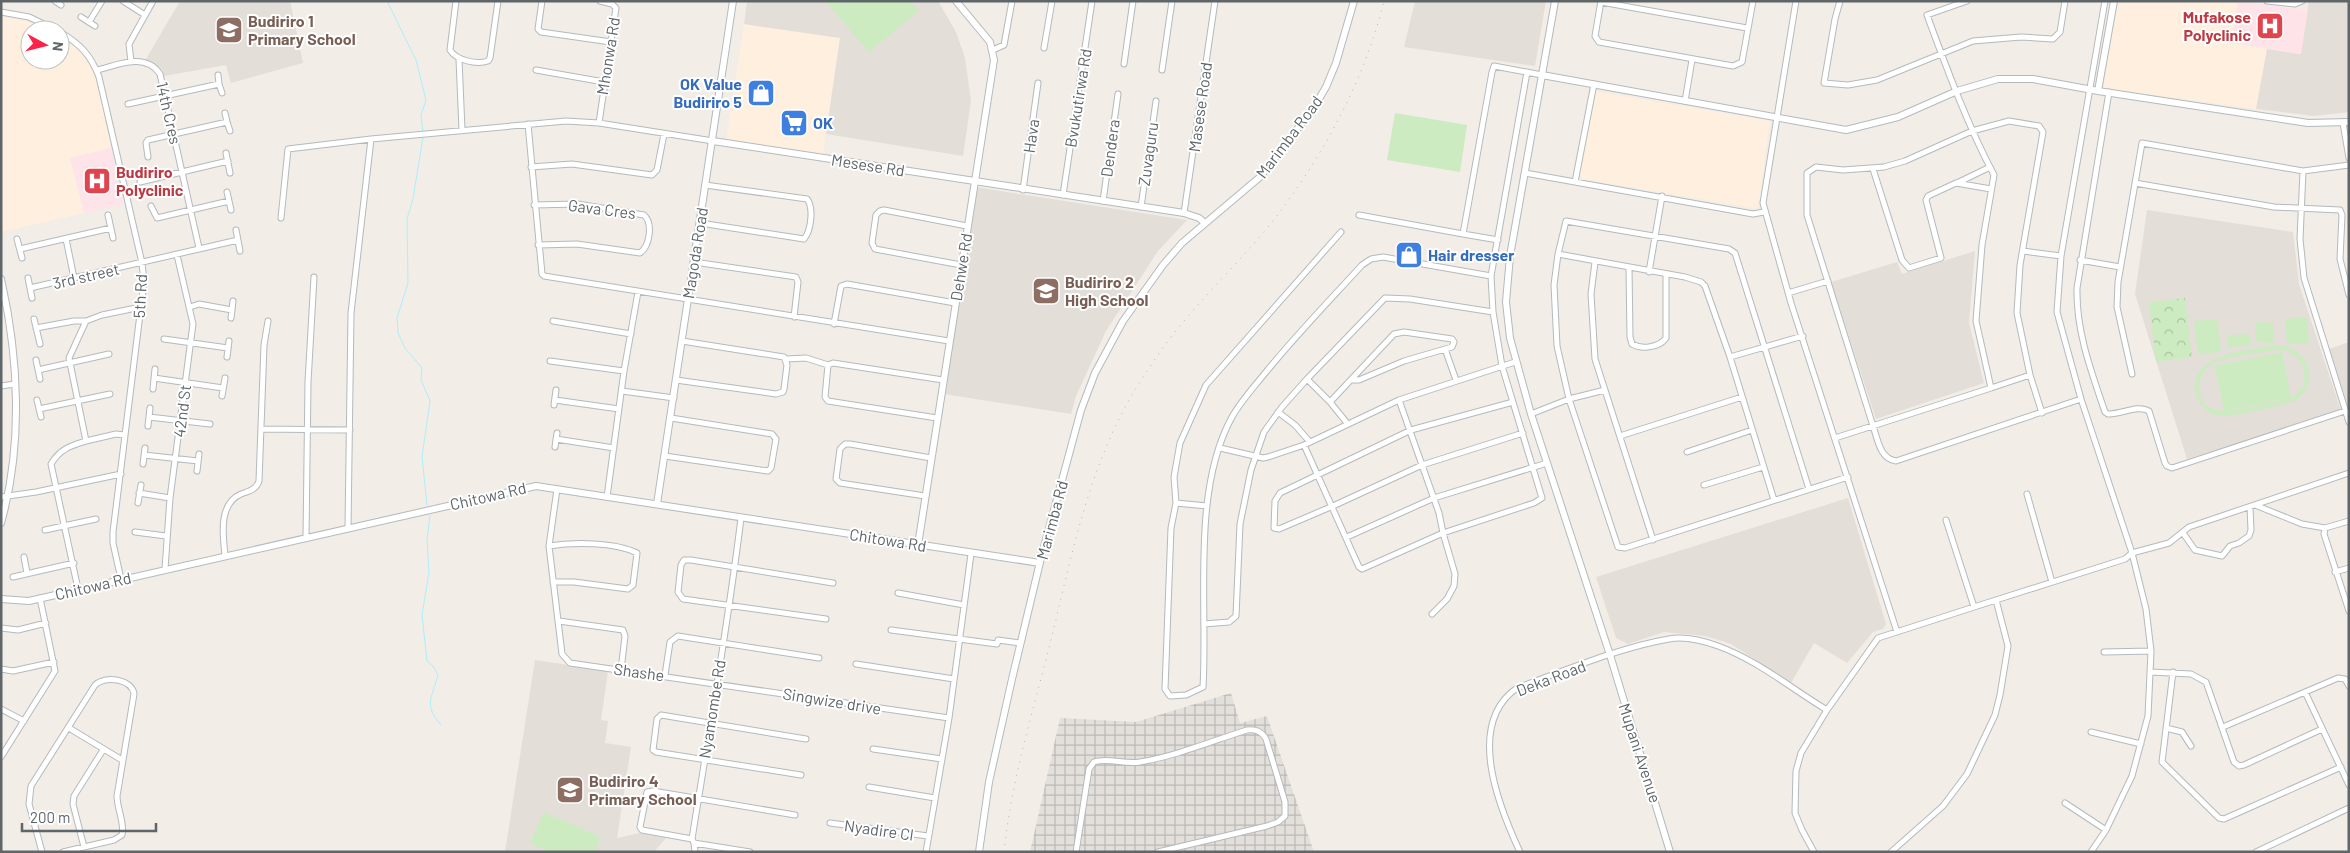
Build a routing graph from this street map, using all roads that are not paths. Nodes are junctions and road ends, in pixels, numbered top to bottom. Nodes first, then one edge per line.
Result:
1 (55, 1) edge
2 (102, 1) edge
3 (123, 1) edge
4 (153, 1) edge
5 (456, 1) edge
6 (498, 1) edge
7 (542, 1) edge
8 (600, 1) edge
9 (733, 1) edge
10 (956, 1) edge
11 (1012, 1) edge
12 (1052, 1) edge
13 (1092, 1) edge
14 (1133, 1) edge
15 (1172, 1) edge
16 (1215, 1) edge
17 (1354, 1) edge
18 (1555, 1) edge
19 (1753, 1) edge
20 (1796, 1) edge
21 (1840, 1) edge
22 (1966, 1) edge
23 (2065, 1) edge
24 (2105, 1) edge
25 (2114, 1) edge
26 (2267, 1) edge
27 (2302, 1) edge
28 (1601, 2) edge
29 (61, 4) dead end
30 (1, 12) edge
31 (145, 15) junction
32 (80, 17) dead end
33 (38, 20) edge
34 (89, 22) junction
35 (95, 26) dead end
36 (1747, 28) junction
37 (70, 39) edge
38 (611, 42) junction
39 (1044, 48) dead end
40 (993, 50) junction
41 (1941, 53) junction
42 (459, 59) junction
43 (1692, 60) junction
44 (131, 62) junction
45 (1124, 64) dead end
46 (97, 70) junction
47 (536, 70) dead end
48 (1162, 70) dead end
49 (1527, 72) junction
50 (218, 75) dead end
51 (1542, 75) junction
52 (604, 82) junction
53 (1038, 83) dead end
54 (219, 84) junction
55 (1594, 84) junction
56 (2090, 90) junction
57 (1957, 91) junction
58 (2098, 91) junction
59 (2109, 92) junction
60 (222, 93) dead end
61 (1118, 94) dead end
62 (165, 95) junction
63 (1685, 101) junction
64 (1156, 102) dead end
65 (128, 104) dead end
66 (225, 112) dead end
67 (1776, 117) junction
68 (226, 122) junction
69 (2346, 122) edge
70 (599, 123) junction
71 (528, 124) junction
72 (230, 130) dead end
73 (462, 130) junction
74 (1972, 131) junction
75 (174, 133) junction
76 (664, 134) junction
77 (370, 139) junction
78 (713, 141) junction
79 (226, 152) dead end
80 (148, 157) dead end
81 (2349, 158) edge
82 (228, 161) junction
83 (2349, 165) edge
84 (531, 167) junction
85 (1988, 168) junction
86 (1873, 169) junction
87 (2304, 171) junction
88 (182, 172) junction
89 (230, 173) dead end
90 (1525, 173) junction
91 (140, 182) dead end
92 (974, 182) junction
93 (1575, 182) junction
94 (1956, 183) junction
95 (2135, 183) junction
96 (705, 185) junction
97 (1991, 189) junction
98 (1023, 190) junction
99 (227, 192) dead end
100 (1063, 196) junction
101 (1662, 196) junction
102 (229, 201) junction
103 (1103, 201) junction
104 (151, 206) dead end
105 (534, 206) junction
106 (1141, 207) junction
107 (2302, 209) junction
108 (231, 210) dead end
109 (190, 211) junction
110 (1764, 212) junction
111 (1184, 214) junction
112 (108, 215) dead end
113 (1358, 215) dead end
114 (281, 218) dead end
115 (700, 223) junction
116 (1205, 224) junction
117 (967, 226) junction
118 (111, 228) junction
119 (236, 230) dead end
120 (1340, 232) dead end
121 (1463, 234) junction
122 (1655, 235) junction
123 (17, 238) dead end
124 (113, 238) dead end
125 (66, 239) junction
126 (238, 240) junction
127 (1498, 240) junction
128 (538, 245) junction
129 (198, 248) junction
130 (20, 249) junction
131 (240, 251) dead end
132 (2023, 251) junction
133 (1558, 254) junction
134 (177, 255) junction
135 (2061, 256) junction
136 (22, 258) dead end
137 (2080, 260) junction
138 (694, 262) junction
139 (1595, 262) junction
140 (142, 263) junction
141 (961, 265) junction
142 (2120, 267) junction
143 (1629, 268) junction
144 (1649, 272) junction
145 (1666, 274) junction
146 (1491, 276) junction
147 (314, 277) dead end
148 (28, 278) dead end
149 (74, 278) junction
150 (1, 279) edge
151 (1828, 281) junction
152 (30, 288) junction
153 (638, 292) junction
154 (1788, 293) junction
155 (2349, 295) edge
156 (32, 298) dead end
157 (233, 301) dead end
158 (688, 301) junction
159 (955, 303) junction
160 (190, 306) junction
161 (141, 307) junction
162 (232, 310) junction
163 (1493, 312) junction
164 (794, 317) junction
165 (231, 318) dead end
166 (34, 319) dead end
167 (86, 321) junction
168 (268, 321) dead end
169 (553, 321) dead end
170 (834, 324) junction
171 (36, 328) junction
172 (631, 334) junction
173 (1803, 336) junction
174 (164, 339) dead end
175 (229, 341) dead end
176 (682, 341) junction
177 (949, 341) junction
178 (192, 343) junction
179 (40, 344) dead end
180 (228, 348) junction
181 (1764, 348) junction
182 (1445, 349) junction
183 (108, 354) dead end
184 (1730, 357) junction
185 (227, 358) dead end
186 (786, 359) junction
187 (36, 360) dead end
188 (550, 361) dead end
189 (69, 362) junction
190 (1515, 362) junction
191 (828, 365) junction
192 (1502, 366) junction
193 (155, 369) dead end
194 (38, 370) junction
195 (624, 371) junction
196 (2132, 374) dead end
197 (2030, 375) junction
198 (154, 378) junction
199 (225, 378) dead end
200 (40, 379) dead end
201 (1307, 379) junction
202 (676, 380) junction
203 (943, 380) junction
204 (1353, 380) junction
205 (1456, 380) junction
206 (185, 382) junction
207 (15, 384) junction
208 (1, 386) edge
209 (223, 388) junction
210 (1991, 388) junction
211 (153, 389) dead end
212 (556, 390) dead end
213 (1604, 390) junction
214 (622, 391) junction
215 (110, 394) dead end
216 (222, 396) dead end
217 (1742, 397) junction
218 (674, 398) junction
219 (2081, 399) junction
220 (37, 400) dead end
221 (1399, 400) junction
222 (1569, 400) junction
223 (77, 401) junction
224 (1330, 402) junction
225 (1513, 402) junction
226 (150, 408) dead end
227 (39, 409) junction
228 (620, 409) junction
229 (2345, 411) junction
230 (1278, 412) junction
231 (2042, 413) junction
232 (1531, 414) junction
233 (149, 417) junction
234 (41, 418) dead end
235 (670, 418) junction
236 (937, 418) junction
237 (180, 420) junction
238 (2349, 422) edge
239 (1347, 423) junction
240 (210, 424) dead end
241 (148, 426) dead end
242 (1873, 426) junction
243 (263, 428) junction
244 (308, 430) junction
245 (350, 430) junction
246 (1411, 430) junction
247 (1752, 430) junction
248 (1523, 433) junction
249 (124, 435) junction
250 (1620, 436) junction
251 (1835, 438) junction
252 (86, 441) junction
253 (1310, 441) junction
254 (1304, 444) junction
255 (555, 447) dead end
256 (145, 448) dead end
257 (614, 448) junction
258 (1220, 448) junction
259 (1686, 452) dead end
260 (199, 454) dead end
261 (144, 455) junction
262 (665, 456) junction
263 (1255, 456) junction
264 (176, 458) junction
265 (931, 458) junction
266 (198, 461) junction
267 (1547, 463) junction
268 (143, 464) dead end
269 (1422, 465) junction
270 (1534, 467) junction
271 (1763, 467) junction
272 (197, 471) dead end
273 (2349, 473) edge
274 (121, 474) junction
275 (1318, 474) junction
276 (1848, 478) junction
277 (141, 485) dead end
278 (1704, 485) dead end
279 (57, 487) junction
280 (557, 489) junction
281 (1809, 489) junction
282 (139, 493) junction
283 (2026, 494) dead end
284 (607, 496) junction
285 (926, 496) junction
286 (4, 497) edge
287 (170, 498) junction
288 (1434, 498) junction
289 (1774, 500) junction
290 (138, 503) dead end
291 (1176, 503) junction
292 (657, 504) junction
293 (1207, 506) junction
294 (1333, 506) junction
295 (2252, 506) junction
296 (741, 518) junction
297 (96, 519) dead end
298 (1946, 520) dead end
299 (2349, 521) edge
300 (1, 524) edge
301 (66, 525) junction
302 (348, 528) junction
303 (2325, 528) junction
304 (45, 530) dead end
305 (135, 532) dead end
306 (1443, 533) junction
307 (2182, 533) junction
308 (166, 536) junction
309 (1347, 537) junction
310 (306, 538) junction
311 (1653, 540) junction
312 (918, 545) junction
313 (549, 546) junction
314 (2132, 553) junction
315 (971, 554) junction
316 (225, 555) junction
317 (24, 557) dead end
318 (74, 563) junction
319 (1040, 563) junction
320 (735, 566) junction
321 (2349, 568) edge
322 (165, 569) junction
323 (2335, 572) junction
324 (27, 573) junction
325 (13, 577) dead end
326 (121, 579) junction
327 (554, 582) junction
328 (2052, 582) junction
329 (834, 583) dead end
330 (78, 589) junction
331 (898, 593) dead end
332 (40, 598) junction
333 (1, 599) edge
334 (1996, 600) junction
335 (964, 605) junction
336 (730, 606) junction
337 (1974, 607) junction
338 (2349, 611) edge
339 (1432, 614) dead end
340 (826, 619) dead end
341 (559, 621) junction
342 (46, 623) junction
343 (1204, 624) junction
344 (1, 628) edge
345 (891, 630) dead end
346 (1897, 632) junction
347 (959, 640) junction
348 (722, 643) junction
349 (1020, 643) junction
350 (2151, 651) junction
351 (2104, 652) dead end
352 (1610, 655) junction
353 (819, 658) dead end
354 (54, 662) junction
355 (856, 664) dead end
356 (1, 669) edge
357 (621, 670) junction
358 (2150, 672) junction
359 (2173, 672) junction
360 (665, 675) junction
361 (954, 679) junction
362 (716, 683) junction
363 (2349, 686) edge
364 (2305, 692) junction
365 (1, 709) edge
366 (1826, 710) junction
367 (949, 718) junction
368 (24, 721) junction
369 (710, 722) junction
370 (2223, 727) junction
371 (69, 728) junction
372 (2166, 728) junction
373 (2322, 728) junction
374 (2090, 732) dead end
375 (806, 739) dead end
376 (2141, 744) junction
377 (2191, 746) dead end
378 (873, 748) dead end
379 (103, 750) junction
380 (2, 755) edge
381 (942, 758) junction
382 (122, 760) junction
383 (704, 761) junction
384 (2341, 767) junction
385 (801, 775) dead end
386 (2349, 785) edge
387 (869, 787) dead end
388 (936, 798) junction
389 (698, 800) junction
390 (2065, 802) dead end
391 (2349, 808) edge
392 (795, 815) dead end
393 (830, 823) dead end
394 (2106, 830) junction
395 (928, 836) junction
396 (693, 841) junction
397 (84, 847) junction
398 (1899, 849) edge
399 (733, 851) edge
400 (2093, 851) edge
401 (42, 852) edge
402 (63, 852) edge
403 (695, 852) edge
404 (750, 852) edge
405 (926, 852) edge
406 (979, 852) edge
407 (1076, 852) edge
408 (1158, 852) edge
409 (1520, 852) edge
410 (1670, 852) edge
411 (1814, 852) edge
412 (1891, 852) edge
413 (2256, 852) edge

1 - 29 street
2 - 34 street
3 - 31 street
4 - 31 street
5 - 42 street
6 - 42 street
7 - 38 street
8 - 38 street, Mhonwa Rd
9 - 78 street, Magoda Road
10 - 40 street
11 - 40 street
12 - 39 street
13 - 100 street, Bvukutirwa Rd
14 - 45 street
15 - 48 street
16 - 111 street, Masese Road
17 - 116 street, Marimba Road
18 - 51 street, Mupani Avenue
19 - 36 street
20 - 67 street
21 - 41 street
22 - 41 street
23 - 41 street
24 - 56 street
25 - 58 street
26 - 27 street
28 - 36 street
28 - 43 street
30 - 33 street
31 - 44 street
32 - 34 street
34 - 35 street
36 - 43 street
37 - 46 street, 5th Rd
38 - 52 street, Mhonwa Rd
40 - 92 street, Dehwe Rd
41 - 57 street
42 - 73 street
43 - 63 street
44 - 46 street, 14th Cres
44 - 62 street, 14th Cres
46 - 140 street, 5th Rd
47 - 52 street
49 - 51 street
49 - 121 street
49 - 127 street
50 - 54 street
51 - 55 street
51 - 90 street, Mupani Avenue
52 - 70 street, Mhonwa Rd
53 - 98 street, Hava
54 - 60 street
54 - 62 street
55 - 63 street
55 - 93 street
56 - 57 street
56 - 58 street
56 - 135 street
57 - 67 street
57 - 74 street
58 - 59 street
59 - 69 street
59 - 137 street
61 - 103 street, Dendera
62 - 65 street
62 - 75 street, 14th Cres
63 - 67 street
64 - 106 street, Zuvaguru
66 - 68 street
67 - 110 street
68 - 72 street
68 - 75 street
69 - 81 street
70 - 71 street, Mesese Rd
70 - 76 street, Mesese Rd
71 - 73 street, Mesese Rd
71 - 84 street
73 - 77 street, Mesese Rd
74 - 85 street
74 - 86 street
74 - 132 street
75 - 80 street
75 - 88 street, 14th Cres
76 - 78 street, Mesese Rd
76 - 84 street
77 - 114 street, Mesese Rd
77 - 245 street
78 - 92 street, Mesese Rd
78 - 96 street, Magoda Road
79 - 82 street
82 - 88 street
82 - 89 street
83 - 87 street
84 - 105 street
85 - 94 street
85 - 97 street
86 - 94 street
86 - 151 street
87 - 95 street
87 - 107 street
88 - 91 street
88 - 109 street, 14th Cres
90 - 93 street
90 - 190 street, Mupani Avenue
92 - 98 street, Mesese Rd
92 - 117 street, Dehwe Rd
93 - 101 street
94 - 97 street
95 - 107 street
95 - 142 street
96 - 115 street, Magoda Road
96 - 115 street
97 - 210 street
98 - 100 street, Mesese Rd
99 - 102 street
100 - 103 street, Mesese Rd
101 - 110 street
101 - 122 street
102 - 108 street
102 - 109 street
103 - 106 street, Mesese Rd
104 - 109 street
105 - 128 street
105 - 128 street, Gava Cres
106 - 111 street, Mesese Rd
107 - 155 street
107 - 229 street
109 - 129 street, 14th Cres
110 - 154 street
111 - 116 street, Mesese Rd
112 - 118 street
113 - 121 street
115 - 138 street, Magoda Road
116 - 319 street, Marimba Rd
117 - 141 street, Dehwe Rd
117 - 141 street
118 - 124 street
118 - 125 street
119 - 126 street
120 - 291 street
121 - 127 street
122 - 133 street
122 - 144 street
122 - 181 street
123 - 130 street
125 - 130 street
125 - 149 street
126 - 129 street, 3rd street
126 - 131 street
127 - 146 street
128 - 153 street
129 - 134 street, 3rd street
130 - 136 street
132 - 135 street
132 - 197 street
133 - 139 street
133 - 222 street
134 - 140 street, 3rd street
134 - 160 street, 42nd St
135 - 219 street
137 - 142 street
137 - 229 street
138 - 158 street, Magoda Road
138 - 164 street
139 - 143 street
139 - 213 street
140 - 149 street, 3rd street
140 - 161 street, 5th Rd
141 - 159 street, Dehwe Rd
142 - 196 street
143 - 144 street
143 - 145 street
144 - 145 street
145 - 184 street
146 - 163 street
146 - 258 street
147 - 244 street
148 - 152 street, 3rd street
149 - 152 street, 3rd street
150 - 207 street
151 - 154 street
151 - 242 street
152 - 156 street, 3rd street
153 - 158 street
153 - 172 street
154 - 173 street
157 - 162 street
158 - 164 street
158 - 176 street, Magoda Road
159 - 170 street
159 - 177 street, Dehwe Rd
160 - 162 street
160 - 178 street, 42nd St
161 - 167 street
161 - 249 street, 5th Rd
162 - 165 street
163 - 192 street
163 - 201 street
164 - 170 street
166 - 171 street
167 - 171 street
167 - 189 street
168 - 243 street
169 - 172 street
170 - 177 street
171 - 179 street
172 - 195 street
173 - 181 street
173 - 251 street
174 - 178 street
175 - 180 street
176 - 186 street
176 - 202 street, Magoda Road
177 - 203 street, Dehwe Rd
178 - 180 street
178 - 206 street, 42nd St
180 - 185 street
181 - 184 street
181 - 281 street
182 - 204 street
182 - 204 street
182 - 205 street
183 - 189 street
184 - 217 street
186 - 191 street
186 - 202 street
187 - 194 street
188 - 195 street
189 - 194 street
189 - 223 street
190 - 192 street
190 - 232 street, Mupani Avenue
191 - 203 street
191 - 236 street
192 - 205 street
192 - 225 street
193 - 198 street
194 - 200 street
195 - 214 street
197 - 210 street
197 - 231 street
198 - 206 street
198 - 211 street
199 - 209 street
201 - 224 street
201 - 230 street
202 - 218 street, Magoda Road
203 - 236 street, Dehwe Rd
204 - 224 street
205 - 221 street
206 - 209 street
206 - 237 street, 42nd St
207 - 208 street
207 - 286 street
209 - 216 street
210 - 242 street
212 - 228 street
213 - 222 street
213 - 250 street
214 - 218 street
214 - 228 street
215 - 223 street
217 - 247 street
217 - 250 street
218 - 235 street, Magoda Road
219 - 231 street
219 - 314 street
220 - 227 street
221 - 239 street
221 - 246 street
222 - 232 street
222 - 311 street
223 - 227 street
223 - 252 street
224 - 239 street
225 - 246 street
225 - 248 street
226 - 233 street
227 - 234 street
228 - 257 street
229 - 238 street
230 - 253 street
230 - 263 street
231 - 242 street
232 - 267 street, Mupani Avenue
233 - 237 street
233 - 241 street
235 - 262 street, Magoda Road
235 - 262 street
236 - 265 street, Dehwe Rd
237 - 240 street
237 - 264 street, 42nd St
239 - 253 street
242 - 251 street
243 - 244 street
243 - 316 street
244 - 245 street
244 - 310 street
245 - 302 street
246 - 269 street
246 - 275 street
247 - 259 street
247 - 271 street
248 - 269 street
248 - 270 street
249 - 252 street
249 - 274 street, 5th Rd
250 - 311 street
251 - 276 street
252 - 279 street
253 - 254 street
254 - 263 street
254 - 275 street
255 - 257 street
256 - 261 street
257 - 284 street
258 - 263 street
258 - 293 street
260 - 266 street
261 - 264 street
261 - 268 street
262 - 292 street, Magoda Road
263 - 343 street
264 - 266 street
264 - 287 street, 42nd St
265 - 285 street, Dehwe Rd
265 - 285 street
266 - 272 street
267 - 270 street
267 - 352 street, Mupani Avenue
269 - 288 street
269 - 294 street
270 - 288 street
270 - 306 street
271 - 278 street
271 - 289 street
273 - 295 street
274 - 279 street
274 - 326 street, 5th Rd
275 - 294 street
275 - 294 street
276 - 281 street
276 - 346 street
277 - 282 street
279 - 286 street
279 - 301 street
280 - 284 street, Chitowa Rd
280 - 302 street, Chitowa Rd
280 - 313 street
281 - 289 street
282 - 287 street
282 - 290 street
283 - 328 street
284 - 292 street, Chitowa Rd
285 - 312 street, Dehwe Rd
286 - 300 street
287 - 308 street, 42nd St
288 - 306 street
288 - 309 street
289 - 311 street
291 - 293 street
291 - 343 street
292 - 296 street, Chitowa Rd
293 - 343 street
294 - 309 street
295 - 303 street
295 - 307 street
295 - 307 street
296 - 312 street, Chitowa Rd
296 - 320 street, Nyamombe Rd
297 - 301 street
298 - 337 street
299 - 303 street
301 - 304 street
301 - 318 street
302 - 310 street, Chitowa Rd
303 - 323 street
305 - 308 street
306 - 309 street
306 - 339 street
307 - 314 street
308 - 322 street, 42nd St
310 - 316 street, Chitowa Rd
312 - 315 street, Chitowa Rd
313 - 327 street
313 - 327 street
314 - 328 street
314 - 350 street
315 - 319 street, Chitowa Rd
315 - 335 street
316 - 322 street, Chitowa Rd
317 - 324 street
318 - 324 street
318 - 330 street
319 - 349 street, Marimba Rd
320 - 329 street
320 - 336 street, Nyamombe Rd
320 - 336 street
321 - 323 street
322 - 326 street, Chitowa Rd
323 - 338 street
324 - 325 street
326 - 330 street, Chitowa Rd
327 - 341 street
328 - 334 street
330 - 332 street, Chitowa Rd
331 - 335 street
332 - 333 street, Chitowa Rd
332 - 342 street
334 - 337 street
334 - 398 street
335 - 347 street
336 - 340 street
336 - 348 street, Nyamombe Rd
337 - 346 street
341 - 357 street, Shashe
341 - 357 street
342 - 344 street
342 - 354 street
345 - 347 street
346 - 366 street
347 - 349 street
347 - 361 street
348 - 353 street
348 - 360 street
348 - 362 street, Nyamombe Rd
349 - 406 street, Marimba Rd
350 - 351 street
350 - 358 street
352 - 366 street, Deka Road
352 - 409 street, Deka Road
352 - 410 street, Mupani Avenue
354 - 356 street
354 - 368 street
355 - 361 street
357 - 360 street, Shashe
358 - 359 street
358 - 376 street
359 - 370 street
359 - 372 street
360 - 362 street, Shashe
361 - 367 street
362 - 367 street, Singwize drive
362 - 369 street, Nyamombe Rd
363 - 364 street
364 - 370 street
364 - 373 street
365 - 368 street
366 - 411 street
367 - 381 street
368 - 380 street
369 - 375 street
369 - 383 street, Nyamombe Rd
369 - 383 street
370 - 373 street
371 - 379 street
371 - 382 street
371 - 401 street
372 - 377 street
372 - 384 street
373 - 384 street
374 - 376 street
376 - 394 street
378 - 381 street
379 - 382 street
379 - 397 street
381 - 388 street
382 - 397 street
383 - 385 street
383 - 389 street, Nyamombe Rd
384 - 386 street
387 - 388 street
388 - 395 street
389 - 392 street
389 - 396 street, Nyamombe Rd
389 - 396 street
390 - 394 street
391 - 413 street
393 - 395 street, Nyadire Cl
394 - 400 street
395 - 405 street
396 - 399 street
396 - 403 street, Nyamombe Rd
397 - 402 street
398 - 412 street
399 - 404 street
407 - 408 street

